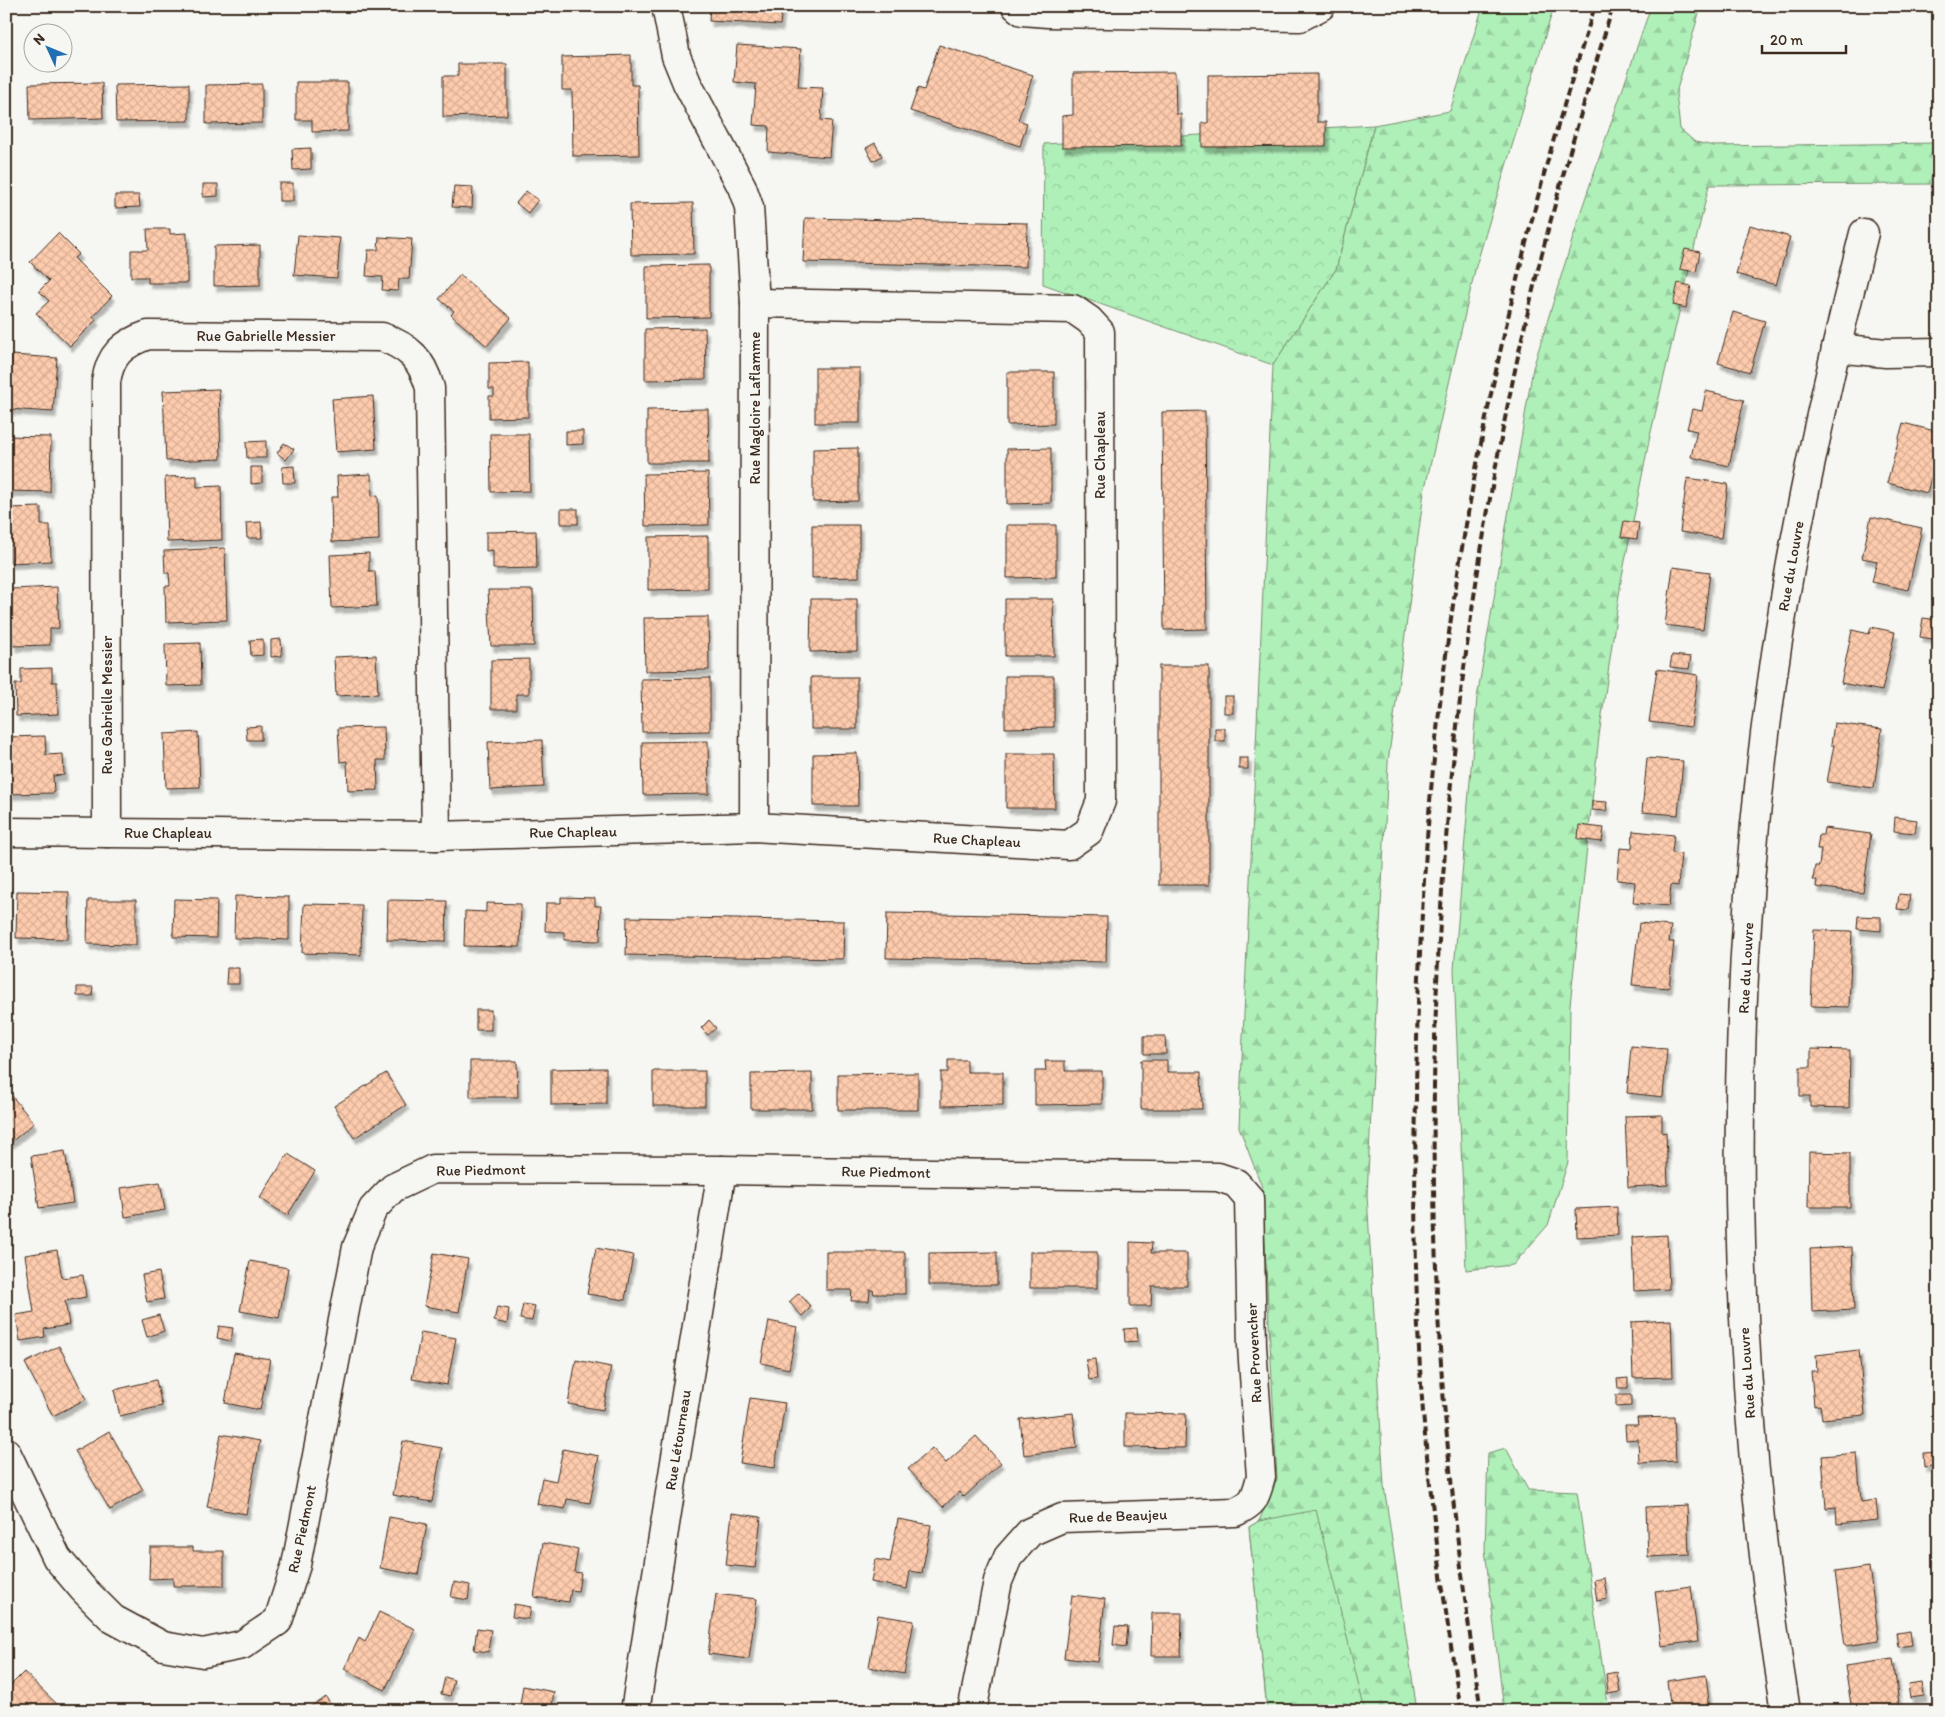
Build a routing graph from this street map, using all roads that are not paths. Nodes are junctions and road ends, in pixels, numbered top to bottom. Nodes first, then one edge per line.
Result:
1 (666, 6) edge
2 (1016, 6) edge
3 (1321, 6) edge
4 (1864, 233) dead end
5 (755, 303) junction
6 (1836, 348) junction
7 (1939, 352) edge
8 (754, 827) junction
9 (6, 832) edge
10 (107, 833) junction
11 (436, 836) junction
12 (722, 1170) junction
13 (1249, 1198) joint
14 (7, 1456) edge
15 (1250, 1505) joint
16 (635, 1711) edge
17 (972, 1711) edge
18 (1786, 1711) edge

1 - 5 street, Rue Magloire Laflamme
2 - 3 street
4 - 6 street, Rue du Louvre
5 - 8 street, Rue Magloire Laflamme
5 - 8 street, Rue Chapleau
6 - 7 street
6 - 18 street, Rue du Louvre
8 - 11 street, Rue Chapleau
9 - 10 street, Rue Chapleau
10 - 11 street, Rue Chapleau
10 - 11 street, Rue Gabrielle Messier
12 - 13 street, Rue Piedmont
12 - 14 street, Rue Piedmont
12 - 16 street, Rue Létourneau
13 - 15 street, Rue Provencher
15 - 17 street, Rue de Beaujeu

